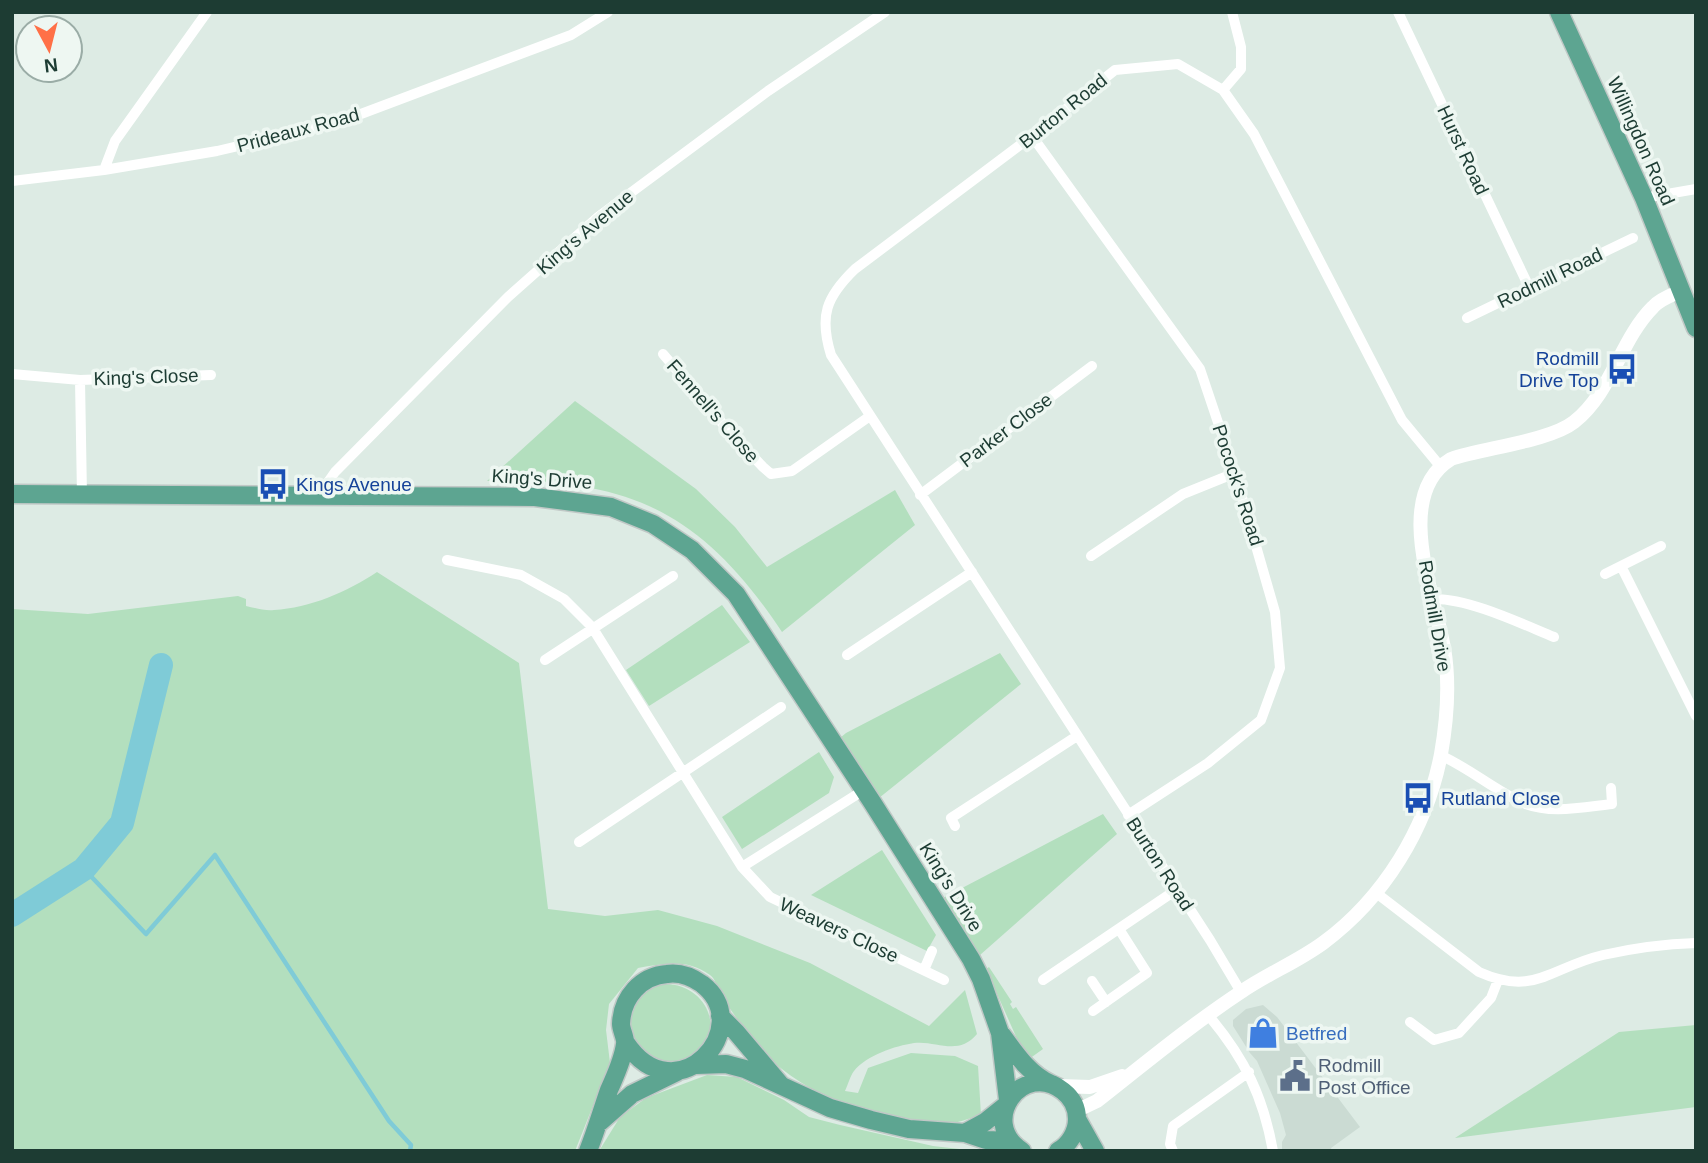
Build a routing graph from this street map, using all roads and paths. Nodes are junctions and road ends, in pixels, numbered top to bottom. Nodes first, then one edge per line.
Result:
1 (207, 12) edge
2 (608, 12) edge
3 (885, 12) edge
4 (1232, 12) edge
5 (1398, 12) edge
6 (1559, 12) edge
7 (1223, 90) junction
8 (1032, 136) junction
9 (104, 170) junction
10 (12, 181) edge
11 (1696, 189) edge
12 (1644, 198) junction
13 (1633, 238) dead end
14 (1528, 288) junction
15 (1681, 291) junction
16 (1466, 318) dead end
17 (1696, 328) edge
18 (663, 354) dead end
19 (1092, 366) dead end
20 (12, 374) edge
21 (211, 374) dead end
22 (80, 380) junction
23 (870, 416) junction
24 (1440, 466) junction
25 (1235, 473) junction
26 (12, 494) edge
27 (327, 495) junction
28 (920, 495) junction
29 (82, 496) junction
30 (1661, 546) dead end
31 (1091, 556) dead end
32 (447, 560) dead end
33 (1621, 566) junction
34 (972, 572) junction
35 (1605, 574) dead end
36 (673, 576) dead end
37 (1433, 599) junction
38 (592, 627) junction
39 (1554, 637) dead end
40 (847, 655) dead end
41 (545, 660) dead end
42 (780, 707) dead end
43 (1696, 716) edge
44 (1077, 736) junction
45 (1440, 755) junction
46 (683, 772) junction
47 (1611, 788) dead end
48 (864, 790) junction
49 (1128, 815) junction
50 (955, 826) dead end
51 (579, 842) dead end
52 (742, 867) junction
53 (1176, 890) junction
54 (1375, 892) junction
55 (1119, 929) junction
56 (1696, 943) edge
57 (932, 951) dead end
58 (925, 970) junction
59 (1043, 980) dead end
60 (1498, 980) junction
61 (944, 981) dead end
62 (1092, 981) dead end
63 (1241, 992) junction
64 (1106, 1002) junction
65 (1093, 1012) dead end
66 (720, 1016) junction
67 (1209, 1016) junction
68 (1410, 1022) dead end
69 (1000, 1032) junction
70 (625, 1043) junction
71 (688, 1068) junction
72 (1249, 1072) junction
73 (1133, 1073) junction
74 (1054, 1085) junction
75 (783, 1087) junction
76 (1007, 1103) junction
77 (1077, 1115) junction
78 (600, 1122) junction
79 (965, 1133) junction
80 (1016, 1146) edge
81 (588, 1151) edge
82 (1058, 1151) edge
83 (1095, 1151) edge
84 (1173, 1151) edge
85 (1273, 1151) edge

1 - 9 street
2 - 9 street, Prideaux Road
3 - 27 street, King's Avenue
4 - 7 street
5 - 14 street, Hurst Road
6 - 12 main road, Willingdon Road
7 - 8 street, Burton Road
7 - 24 street, Burton Road
8 - 23 street, Burton Road
8 - 25 street, Pocock's Road
9 - 10 street, Prideaux Road
11 - 12 street
12 - 15 main road, Willingdon Road
13 - 14 street, Rodmill Road
14 - 16 street, Rodmill Road
15 - 17 main road, Willingdon Road
15 - 24 street
18 - 23 street, Fennell's Close
19 - 28 street, Parker Close
20 - 22 street, King's Close
21 - 22 street, King's Close
22 - 29 street, King's Close
23 - 28 street, Burton Road
24 - 37 street, Rodmill Drive
25 - 31 street
25 - 49 street, Pocock's Road
26 - 29 main road, King's Drive
27 - 29 main road, King's Drive
27 - 48 main road, King's Drive
28 - 34 street, Burton Road
30 - 33 street
32 - 38 street, Weavers Close
33 - 35 street
33 - 43 street
34 - 40 street
34 - 44 street, Burton Road
36 - 38 street
37 - 39 street
37 - 45 street, Rodmill Drive
38 - 41 street
38 - 46 street, Weavers Close
42 - 46 street
44 - 49 street, Burton Road
44 - 50 street
45 - 47 street
45 - 54 street, Rodmill Drive
46 - 51 street
46 - 52 street, Weavers Close
48 - 52 street
48 - 69 main road, King's Drive
49 - 53 street, Burton Road
52 - 58 street, Weavers Close
53 - 55 street
53 - 63 street, Burton Road
54 - 60 street
54 - 63 street, Rodmill Drive
55 - 59 street
55 - 64 street
56 - 60 street
57 - 58 street
58 - 61 street, Weavers Close
60 - 68 street
62 - 64 street
63 - 67 street, Rodmill Drive
64 - 65 street
66 - 70 main road
66 - 71 main road
66 - 75 main road
67 - 72 street
67 - 73 street, Rodmill Drive
69 - 74 main road, King's Drive
69 - 76 main road, King's Drive
70 - 71 main road
70 - 78 main road
71 - 75 main road
71 - 78 main road
72 - 84 street
72 - 85 street
73 - 74 street, Rodmill Drive
73 - 77 street, Rodmill Drive
74 - 76 main road
74 - 77 main road, King's Drive
75 - 79 main road
76 - 79 main road
76 - 80 main road, King's Drive
77 - 82 main road
77 - 83 main road, King's Drive
78 - 81 main road
79 - 80 main road

